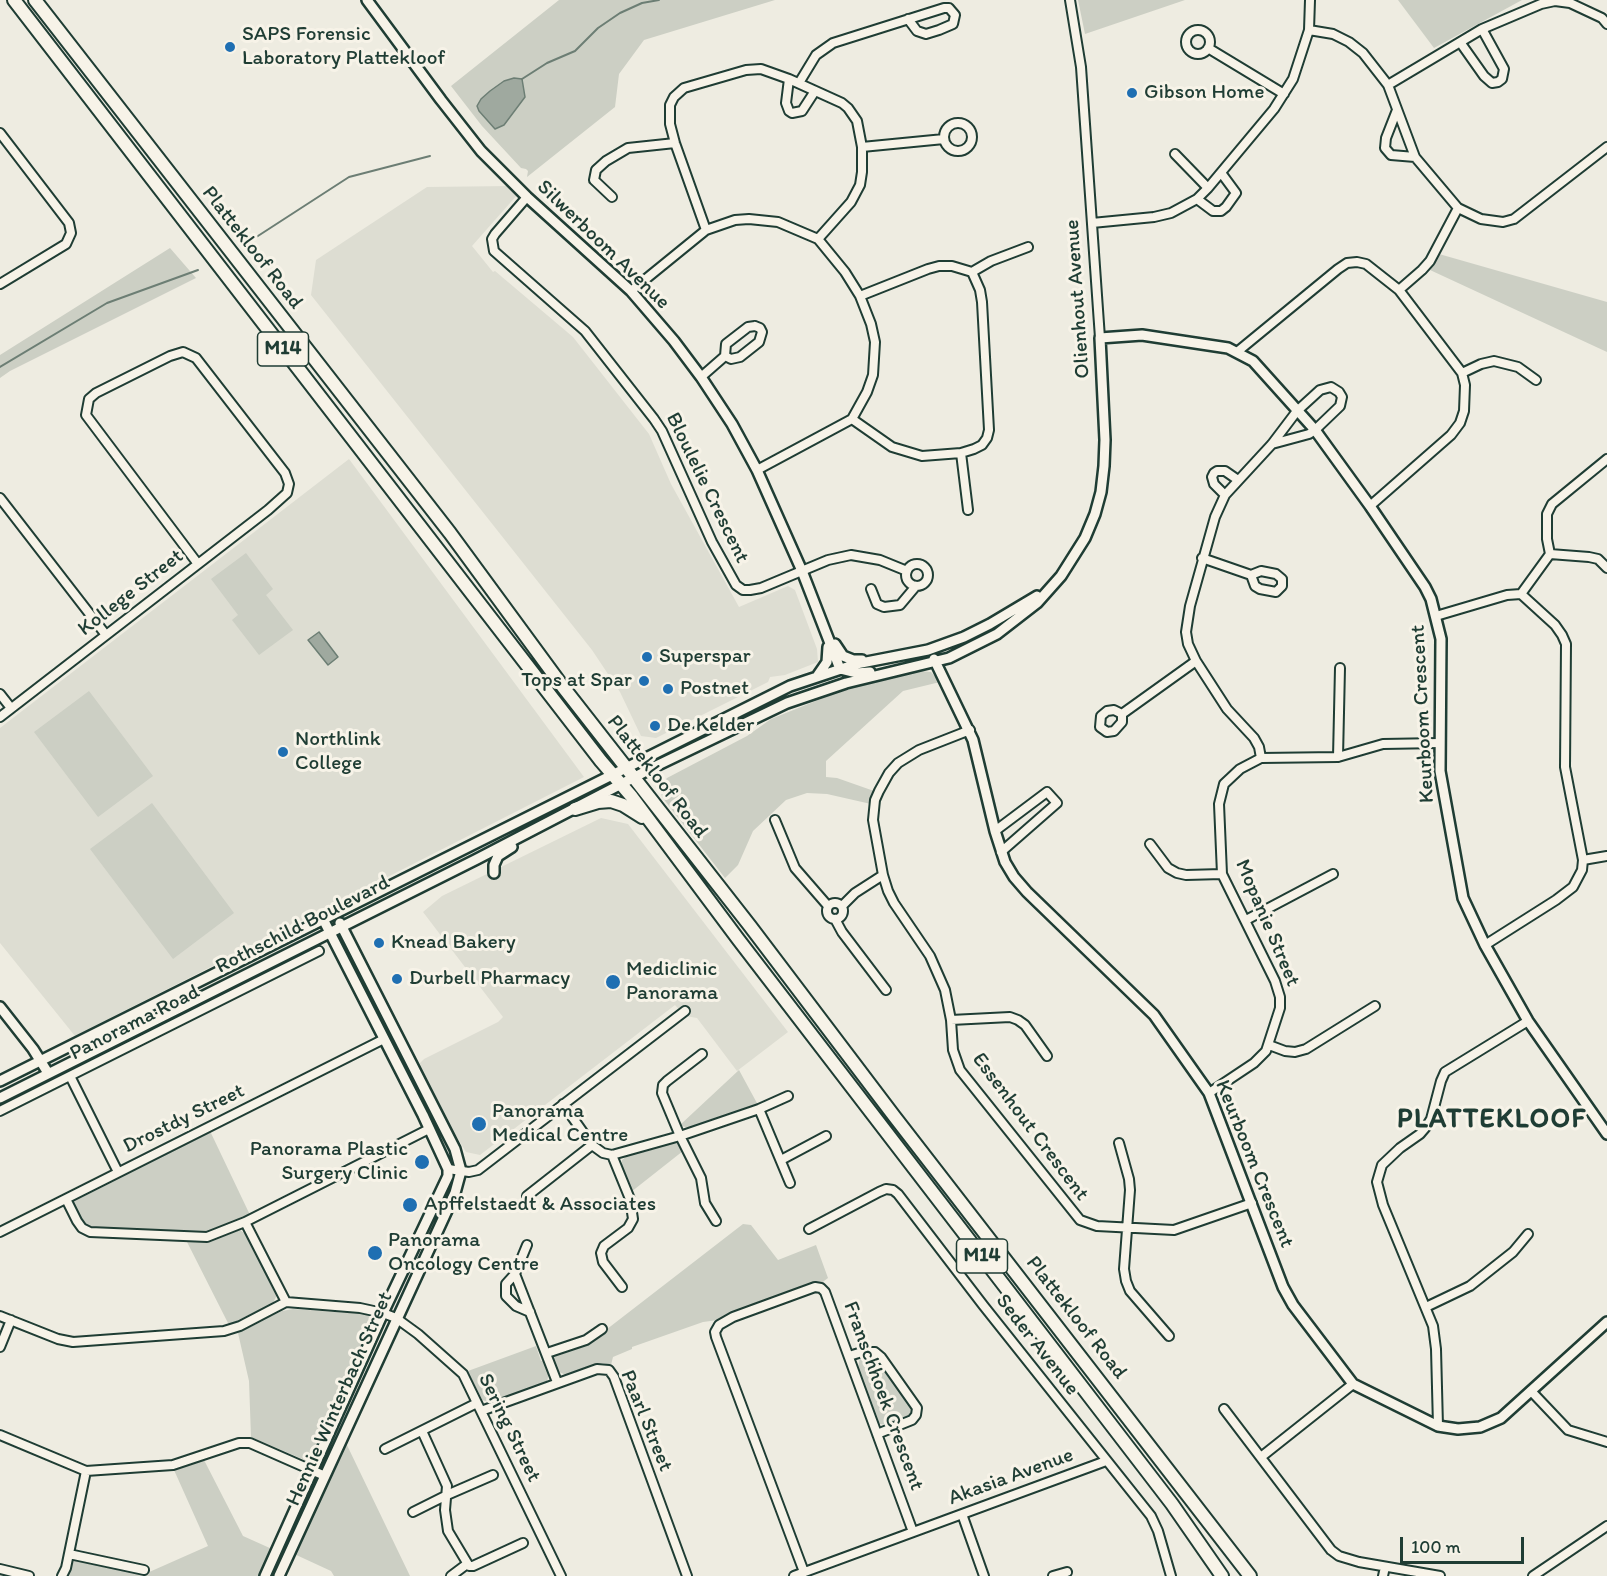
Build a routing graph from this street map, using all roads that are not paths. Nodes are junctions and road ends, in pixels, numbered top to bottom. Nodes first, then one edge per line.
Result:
1 (14, 0) edge
2 (35, 0) edge
3 (368, 0) edge
4 (1070, 0) edge
5 (1310, 0) edge
6 (908, 19) junction
7 (1607, 24) edge
8 (1482, 29) junction
9 (1309, 30) junction
10 (1460, 42) junction
11 (1208, 48) dead end
12 (789, 79) junction
13 (799, 83) junction
14 (1388, 85) junction
15 (815, 91) junction
16 (1284, 94) junction
17 (1397, 110) junction
18 (0, 133) edge
19 (944, 139) dead end
20 (675, 143) junction
21 (862, 147) junction
22 (1607, 147) edge
23 (1175, 154) dead end
24 (1415, 157) junction
25 (1222, 174) junction
26 (1208, 188) junction
27 (527, 197) junction
28 (612, 197) dead end
29 (1197, 199) junction
30 (1458, 208) junction
31 (1092, 223) junction
32 (706, 230) junction
33 (818, 239) junction
34 (1028, 247) dead end
35 (972, 272) junction
36 (0, 284) edge
37 (1399, 290) junction
38 (631, 291) junction
39 (860, 296) junction
40 (1100, 338) junction
41 (1237, 352) junction
42 (725, 356) junction
43 (1462, 373) junction
44 (701, 377) junction
45 (1536, 380) dead end
46 (1298, 411) junction
47 (852, 419) junction
48 (1315, 430) junction
49 (1272, 444) junction
50 (961, 453) junction
51 (1607, 459) edge
52 (757, 470) junction
53 (1238, 480) junction
54 (1225, 495) junction
55 (0, 498) edge
56 (1370, 506) junction
57 (968, 510) dead end
58 (1550, 554) junction
59 (1203, 558) junction
60 (198, 564) junction
61 (1607, 568) edge
62 (802, 571) junction
63 (907, 571) junction
64 (1251, 575) dead end
65 (1054, 585) junction
66 (916, 586) junction
67 (871, 589) dead end
68 (1521, 594) junction
69 (1436, 616) junction
70 (106, 635) junction
71 (827, 635) junction
72 (928, 650) junction
73 (879, 659) junction
74 (1196, 661) junction
75 (936, 662) junction
76 (1340, 668) dead end
77 (840, 669) junction
78 (895, 672) junction
79 (816, 676) junction
80 (820, 691) junction
81 (0, 694) edge
82 (11, 708) junction
83 (1122, 714) dead end
84 (0, 717) edge
85 (970, 730) junction
86 (1440, 743) junction
87 (1338, 757) junction
88 (1262, 758) junction
89 (630, 772) junction
90 (617, 779) junction
91 (575, 809) junction
92 (775, 820) dead end
93 (651, 823) junction
94 (546, 824) junction
95 (994, 831) junction
96 (1150, 844) dead end
97 (1001, 852) junction
98 (1607, 856) edge
99 (1582, 860) junction
100 (494, 873) dead end
101 (1222, 874) junction
102 (1333, 874) dead end
103 (883, 875) junction
104 (828, 906) junction
105 (842, 906) junction
106 (334, 914) junction
107 (323, 919) junction
108 (835, 919) junction
109 (1246, 920) junction
110 (342, 926) junction
111 (330, 932) junction
112 (1485, 945) junction
113 (319, 951) dead end
114 (886, 990) dead end
115 (1376, 1006) dead end
116 (0, 1007) edge
117 (685, 1011) dead end
118 (951, 1020) junction
119 (1528, 1020) junction
120 (384, 1039) junction
121 (1269, 1045) junction
122 (702, 1054) dead end
123 (1047, 1056) dead end
124 (41, 1059) junction
125 (48, 1073) junction
126 (70, 1076) junction
127 (0, 1081) edge
128 (1209, 1093) junction
129 (788, 1096) dead end
130 (0, 1098) edge
131 (563, 1104) junction
132 (759, 1109) junction
133 (0, 1111) edge
134 (429, 1129) junction
135 (1607, 1134) edge
136 (680, 1136) junction
137 (826, 1136) dead end
138 (1119, 1143) dead end
139 (592, 1145) junction
140 (612, 1155) junction
141 (780, 1160) junction
142 (448, 1169) junction
143 (118, 1172) junction
144 (461, 1172) junction
145 (790, 1183) dead end
146 (527, 1196) dead end
147 (66, 1199) junction
148 (1252, 1203) junction
149 (716, 1221) dead end
150 (245, 1222) junction
151 (1127, 1228) junction
152 (809, 1229) dead end
153 (0, 1232) edge
154 (1528, 1234) dead end
155 (527, 1245) dead end
156 (515, 1274) junction
157 (622, 1287) dead end
158 (286, 1302) junction
159 (1426, 1307) junction
160 (530, 1312) junction
161 (383, 1313) junction
162 (0, 1316) edge
163 (396, 1318) junction
164 (10, 1320) junction
165 (1607, 1322) edge
166 (602, 1329) dead end
167 (1169, 1336) dead end
168 (0, 1347) edge
169 (547, 1353) junction
170 (849, 1356) junction
171 (557, 1382) junction
172 (1353, 1384) junction
173 (1531, 1391) junction
174 (477, 1403) junction
175 (1224, 1409) dead end
176 (481, 1411) junction
177 (1438, 1426) junction
178 (422, 1431) junction
179 (878, 1434) junction
180 (0, 1435) edge
181 (1607, 1442) edge
182 (385, 1449) dead end
183 (1261, 1457) junction
184 (1106, 1461) junction
185 (86, 1471) junction
186 (314, 1471) junction
187 (493, 1475) dead end
188 (325, 1476) junction
189 (447, 1495) junction
190 (413, 1512) dead end
191 (962, 1514) junction
192 (1607, 1526) edge
193 (914, 1532) junction
194 (523, 1543) dead end
195 (69, 1554) junction
196 (467, 1564) junction
197 (1384, 1567) junction
198 (0, 1569) edge
199 (144, 1570) dead end
200 (804, 1572) junction
201 (1067, 1572) dead end
202 (29, 1576) edge
203 (62, 1576) edge
204 (265, 1576) edge
205 (279, 1576) edge
206 (451, 1576) edge
207 (561, 1576) edge
208 (687, 1576) edge
209 (794, 1576) edge
210 (984, 1576) edge
211 (1053, 1576) edge
212 (1172, 1576) edge
213 (1222, 1576) edge
214 (1250, 1576) edge
215 (1383, 1576) edge
216 (1440, 1576) edge
217 (1533, 1576) edge

1 - 90 main road, Plattekloof Road / M14
2 - 89 main road, Plattekloof Road / M14
3 - 27 street, Silwerboom Avenue
4 - 31 street, Olienhout Avenue
5 - 9 street
6 - 6 street
6 - 13 street
7 - 8 street
8 - 10 street
8 - 10 street
9 - 14 street
9 - 16 street
10 - 14 street
11 - 16 street
12 - 13 street
12 - 15 street
12 - 20 street
13 - 15 street
14 - 17 street
15 - 21 street
16 - 25 street
17 - 24 street
17 - 24 street
18 - 36 street
19 - 21 street
20 - 28 street
20 - 32 street
21 - 33 street
22 - 30 street
23 - 26 street
24 - 30 street
25 - 26 street
25 - 29 street
26 - 29 street
27 - 38 street, Silwerboom Avenue
27 - 62 street, Bloulelie Crescent
29 - 31 street
30 - 37 street
31 - 40 street, Olienhout Avenue
32 - 33 street
32 - 38 street
33 - 39 street
34 - 35 street
35 - 39 street
35 - 50 street
37 - 41 street
37 - 43 street
38 - 44 street, Silwerboom Avenue
39 - 47 street
40 - 41 street, Keurboom Crescent
40 - 65 street, Olienhout Avenue
41 - 46 street, Keurboom Crescent
42 - 42 street
42 - 44 street
43 - 45 street
43 - 56 street
44 - 52 street, Silwerboom Avenue
46 - 48 street, Keurboom Crescent
46 - 48 street
46 - 49 street
47 - 50 street
47 - 52 street
48 - 49 street
48 - 56 street, Keurboom Crescent
49 - 53 street
50 - 57 street
51 - 58 street
52 - 62 street, Silwerboom Avenue
53 - 54 street
53 - 54 street
54 - 59 street
55 - 70 street
56 - 69 street, Keurboom Crescent
58 - 61 street
58 - 68 street
59 - 64 street
59 - 74 street
60 - 60 street, Kollege Street
60 - 70 street, Kollege Street
62 - 63 street
62 - 71 street, Silwerboom Avenue
63 - 66 street
63 - 66 street
65 - 72 street, Olienhout Avenue
65 - 75 street, Olienhout Avenue
66 - 67 street
68 - 69 street
68 - 99 street
69 - 86 street, Keurboom Crescent
70 - 82 street, Kollege Street
71 - 73 street
71 - 77 street, Silwerboom Avenue
71 - 79 street
72 - 73 street, Olienhout Avenue
72 - 75 street, Keurboom Crescent
73 - 77 street, Olienhout Avenue
74 - 83 street
74 - 88 street
75 - 78 street, Olienhout Avenue
75 - 85 street, Keurboom Crescent
76 - 87 street
77 - 78 street
77 - 79 street, Olienhout Avenue
77 - 80 street
78 - 80 street, Olienhout Avenue
79 - 89 street, Olienhout Avenue
80 - 89 street, Olienhout Avenue
81 - 82 street
82 - 84 street, Kollege Street
85 - 95 street, Keurboom Crescent
85 - 103 street, Essenhout Crescent
86 - 87 street, Mopanie Street
86 - 112 street, Keurboom Crescent
87 - 88 street, Mopanie Street
88 - 101 street, Mopanie Street
89 - 90 street
89 - 214 main road, Plattekloof Road / M14
90 - 91 street, Rothschild Boulevard
90 - 93 main road, Plattekloof Road / M14
90 - 106 street, Rothschild Boulevard
91 - 93 main road
91 - 94 street, Rothschild Boulevard
92 - 104 street
93 - 213 main road, Plattekloof Road / M14
94 - 100 street
94 - 110 street, Rothschild Boulevard
95 - 97 street, Keurboom Crescent
95 - 97 street
96 - 101 street
97 - 128 street, Keurboom Crescent
98 - 99 street
99 - 112 street
101 - 109 street, Mopanie Street
102 - 109 street
103 - 105 street
103 - 118 street, Essenhout Crescent
104 - 105 street
104 - 108 street
105 - 108 street
106 - 107 street, Rothschild Boulevard
106 - 110 street
107 - 111 street
107 - 124 street, Rothschild Boulevard
108 - 114 street
109 - 121 street, Mopanie Street
110 - 111 street, Rothschild Boulevard
110 - 144 street
111 - 120 street
111 - 125 street, Rothschild Boulevard
112 - 119 street, Keurboom Crescent
113 - 126 street, Panorama Road
115 - 121 street
116 - 124 street
117 - 131 street
118 - 123 street
118 - 151 street, Essenhout Crescent
119 - 135 street, Keurboom Crescent
119 - 159 street
120 - 134 street
120 - 143 street, Drostdy Street
121 - 128 street, Mopanie Street
122 - 136 street
124 - 125 street
124 - 127 street, Rothschild Boulevard
125 - 130 street, Rothschild Boulevard
126 - 133 street, Panorama Road
126 - 143 street
128 - 148 street, Keurboom Crescent
129 - 132 street
131 - 139 street
131 - 144 street
132 - 136 street
132 - 141 street
134 - 142 street
134 - 150 street
136 - 140 street
136 - 149 street
137 - 141 street
138 - 151 street
139 - 140 street
139 - 146 street
140 - 157 street
141 - 145 street
142 - 144 street
142 - 161 street, Hennie Winterbach Street
143 - 147 street, Drostdy Street
144 - 163 street, Hennie Winterbach Street
147 - 150 street
147 - 153 street, Drostdy Street
148 - 151 street, Essenhout Crescent
148 - 172 street, Keurboom Crescent
150 - 158 street
151 - 167 street
152 - 184 street, Seder Avenue
154 - 159 street
155 - 156 street
156 - 160 street
156 - 160 street
158 - 161 street, Sering Street
158 - 164 street
159 - 177 street
160 - 169 street
161 - 163 street, Sering Street
161 - 186 street, Hennie Winterbach Street
162 - 164 street
163 - 174 street, Sering Street
163 - 188 street, Hennie Winterbach Street
164 - 168 street
165 - 173 street, Keurboom Crescent
166 - 169 street
169 - 171 street
170 - 179 street, Franschhoek Crescent
170 - 179 street
170 - 200 street, Franschhoek Crescent
171 - 176 street, Paarl Street
171 - 208 street, Paarl Street
172 - 177 street, Keurboom Crescent
172 - 183 street
173 - 177 street, Keurboom Crescent
173 - 181 street
174 - 176 street, Sering Street
174 - 178 street
175 - 183 street
176 - 207 street, Sering Street
178 - 182 street
178 - 189 street
179 - 193 street, Franschhoek Crescent
180 - 185 street
183 - 197 street
184 - 191 street, Akasia Avenue
184 - 212 street, Seder Avenue
185 - 186 street
185 - 195 street
186 - 188 street
186 - 204 street, Hennie Winterbach Street
187 - 189 street
188 - 205 street, Hennie Winterbach Street
189 - 190 street
189 - 196 street
191 - 193 street, Akasia Avenue
191 - 210 street
192 - 217 street
193 - 200 street, Akasia Avenue
194 - 196 street
195 - 199 street
195 - 203 street
196 - 206 street
197 - 215 street
197 - 216 street
198 - 202 street
200 - 209 street, Akasia Avenue
201 - 211 street

